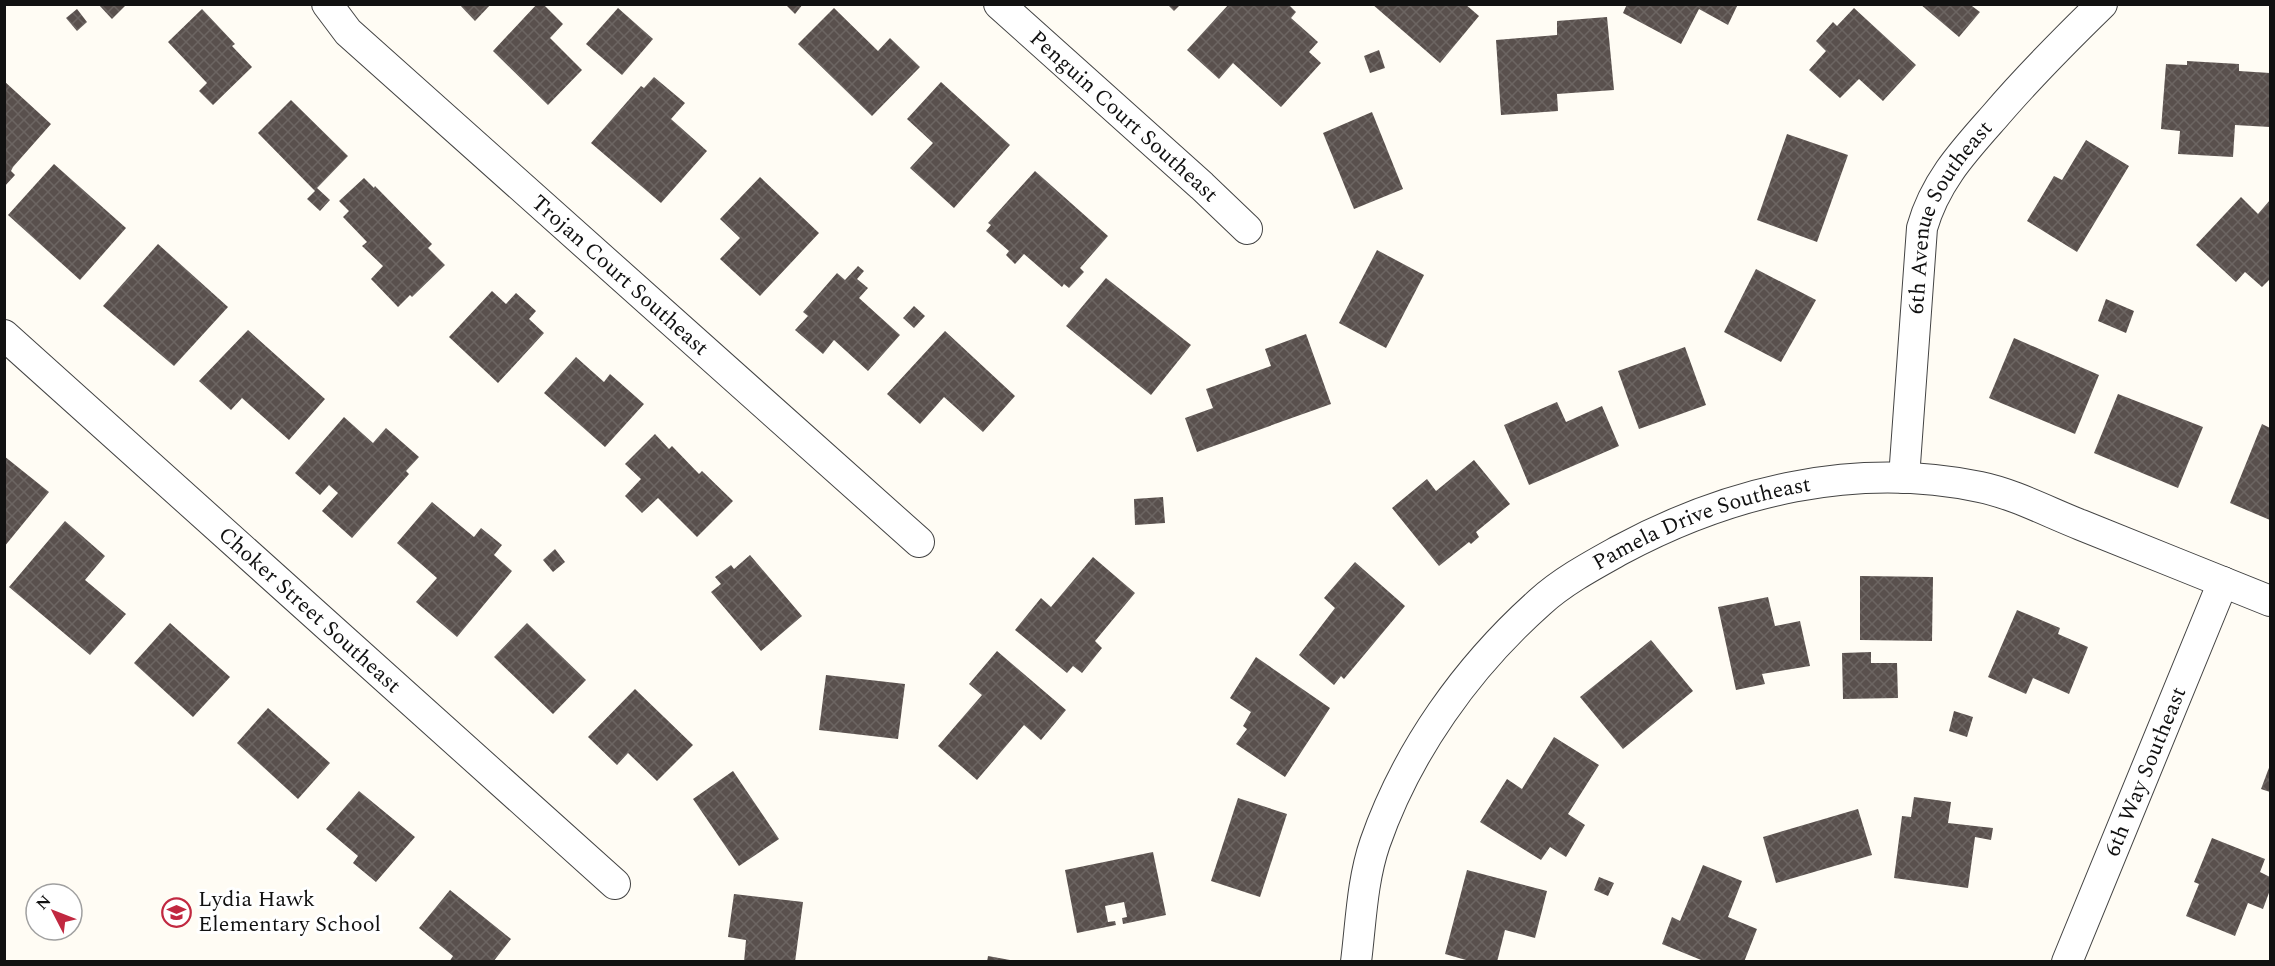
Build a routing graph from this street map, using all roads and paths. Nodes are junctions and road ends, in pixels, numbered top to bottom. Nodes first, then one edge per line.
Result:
1 (327, 4) edge
2 (999, 4) edge
3 (2102, 4) edge
4 (1246, 229) dead end
5 (4, 335) edge
6 (1904, 478) junction
7 (919, 542) dead end
8 (2223, 582) junction
9 (2271, 601) edge
10 (615, 884) dead end
11 (1356, 962) edge
12 (2067, 962) edge

1 - 7 street, Trojan Court Southeast
2 - 4 street, Penguin Court Southeast
3 - 6 street, 6th Avenue Southeast
5 - 10 street, Choker Street Southeast
6 - 8 street, Pamela Drive Southeast
6 - 11 street, Pamela Drive Southeast
8 - 9 street, Pamela Drive Southeast
8 - 12 street, 6th Way Southeast

